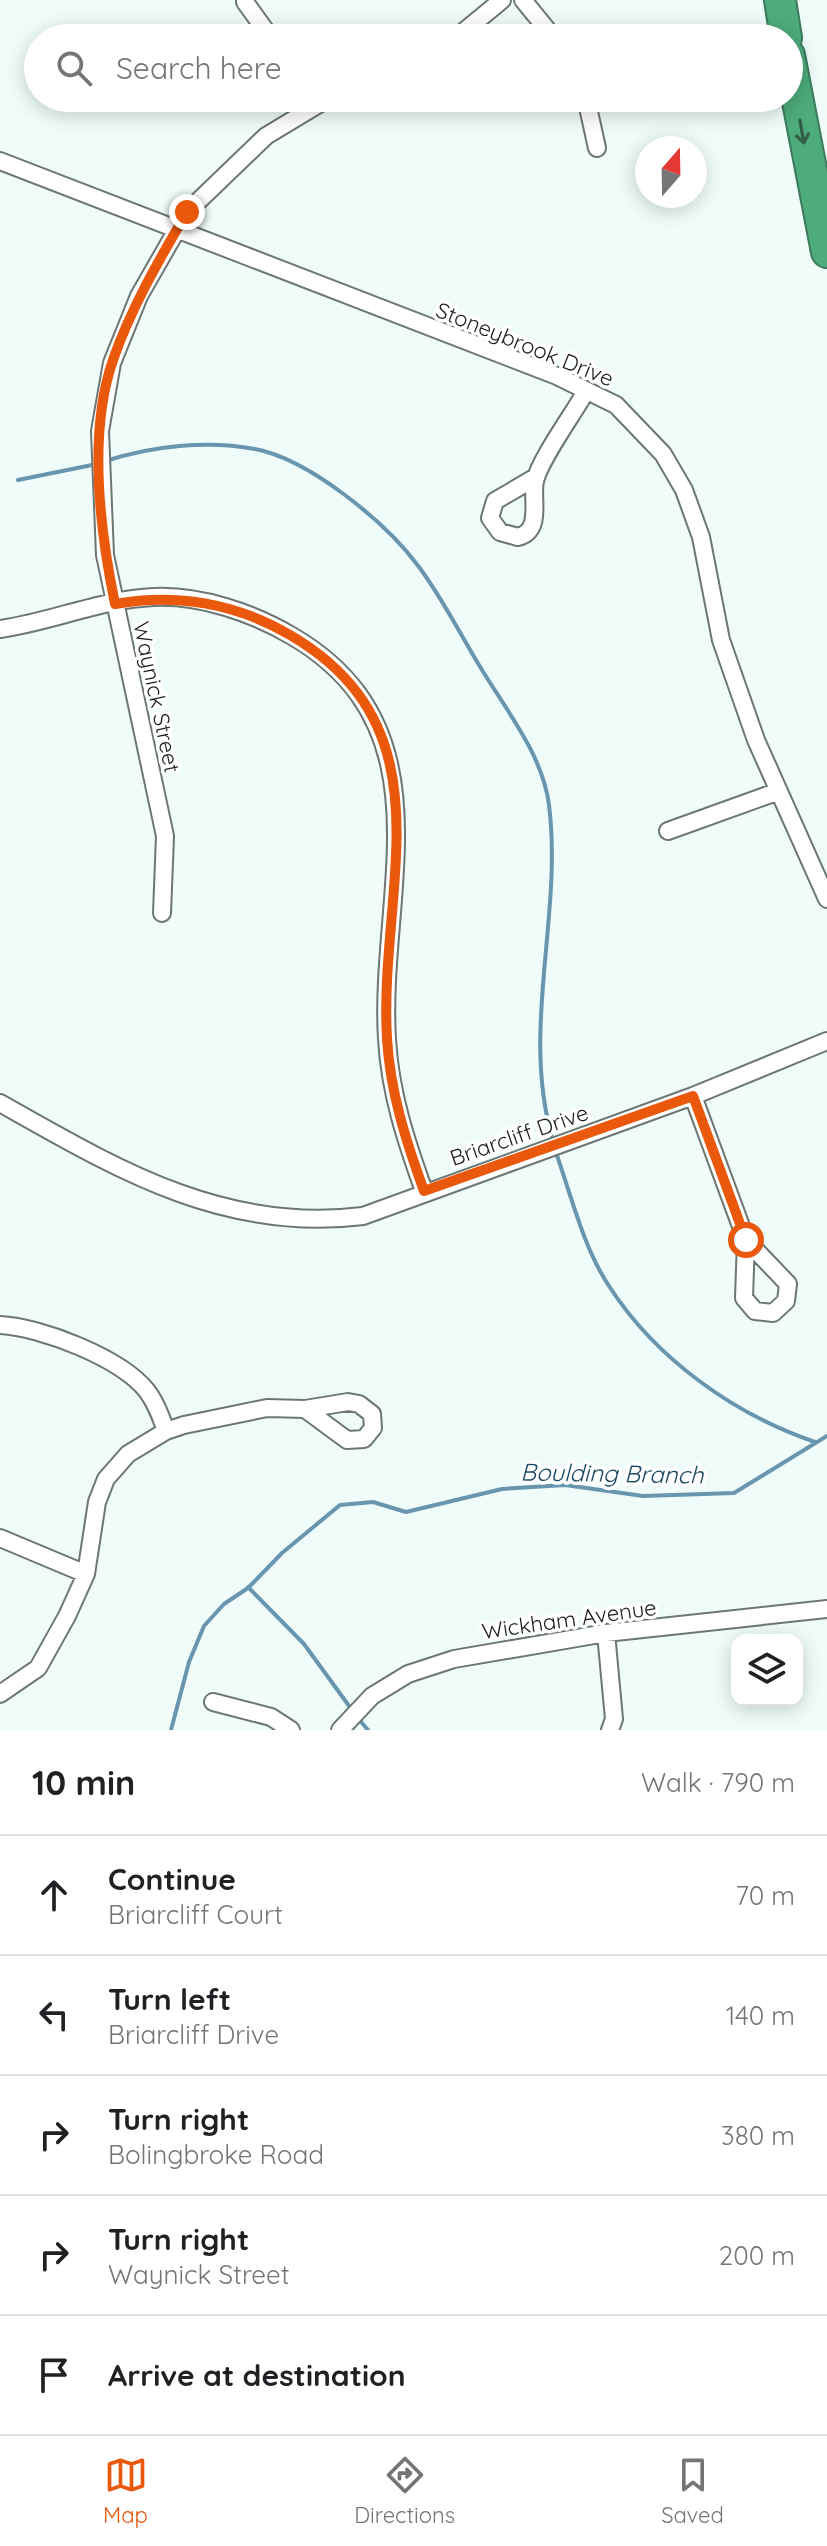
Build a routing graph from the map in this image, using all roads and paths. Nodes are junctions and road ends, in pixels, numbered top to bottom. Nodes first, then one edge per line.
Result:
1 (502, 0) edge
2 (523, 0) edge
3 (780, 0) edge
4 (245, 2) dead end
5 (261, 24) edge
6 (473, 24) edge
7 (543, 24) edge
8 (784, 24) edge
9 (300, 112) edge
10 (589, 112) edge
11 (800, 112) edge
12 (597, 148) dead end
13 (0, 161) edge
14 (177, 230) junction
15 (827, 252) edge
16 (586, 391) junction
17 (536, 477) dead end
18 (115, 604) junction
19 (0, 629) edge
20 (779, 791) junction
21 (668, 831) dead end
22 (827, 899) edge
23 (162, 913) dead end
24 (827, 1041) edge
25 (693, 1096) junction
26 (0, 1103) edge
27 (424, 1191) junction
28 (746, 1240) dead end
29 (0, 1325) edge
30 (305, 1409) dead end
31 (166, 1431) junction
32 (0, 1538) edge
33 (86, 1574) junction
34 (827, 1609) edge
35 (606, 1633) junction
36 (0, 1694) edge
37 (213, 1702) dead end
38 (615, 1726) edge
39 (291, 1730) edge
40 (340, 1730) edge

1 - 6 street
2 - 7 street
3 - 8 highway
4 - 5 street
9 - 14 street, Waynick Street
10 - 12 street
11 -> 15 highway
13 - 14 street, Stoneybrook Drive
14 - 16 street, Stoneybrook Drive
14 - 18 street, Waynick Street
16 - 17 street
16 - 20 street, Stoneybrook Drive
18 - 19 street
18 - 23 street, Waynick Street
18 - 27 street
20 - 21 street
20 - 22 street, Stoneybrook Drive
24 - 25 street, Briarcliff Drive
25 - 27 street, Briarcliff Drive
25 - 28 street
26 - 27 street, Briarcliff Drive
29 - 31 street
30 - 31 street
31 - 33 street
32 - 33 street
33 - 36 street
34 - 35 street, Wickham Avenue
35 - 38 street
35 - 40 street, Wickham Avenue
37 - 39 street

